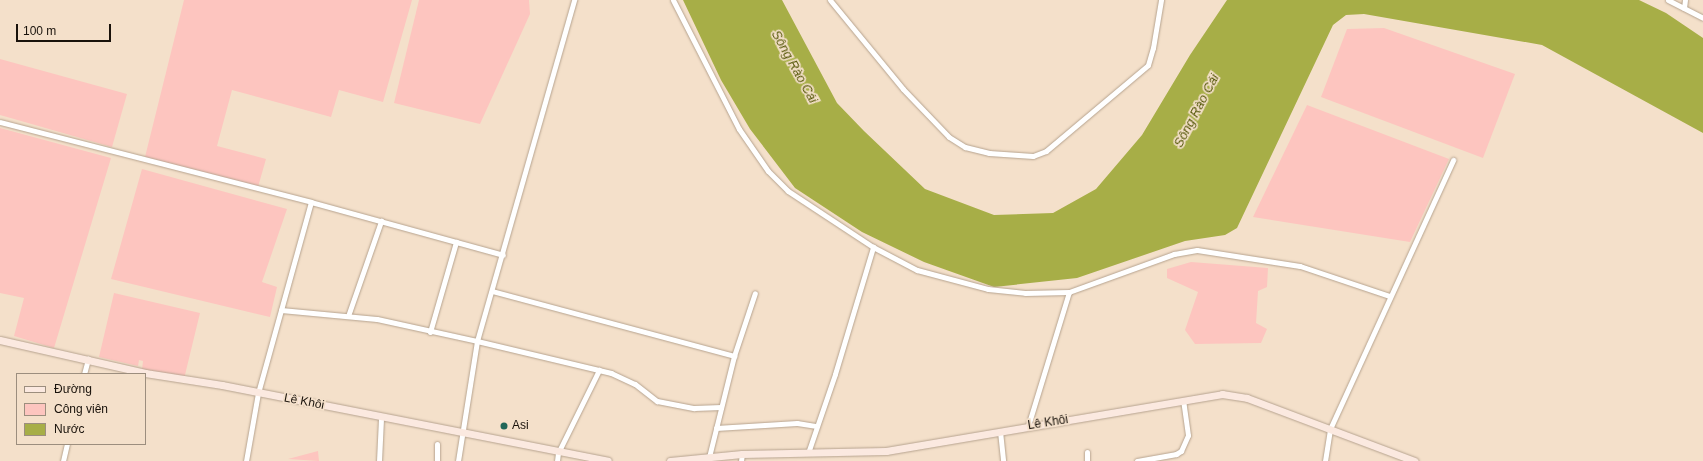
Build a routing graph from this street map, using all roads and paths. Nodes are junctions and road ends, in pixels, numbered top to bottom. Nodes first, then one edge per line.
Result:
1 (574, 0) edge
2 (673, 0) edge
3 (830, 0) edge
4 (1160, 0) edge
5 (1668, 0) edge
6 (1685, 0) edge
7 (1684, 8) junction
8 (1703, 18) edge
9 (0, 122) edge
10 (1453, 160) dead end
11 (311, 202) junction
12 (381, 221) junction
13 (456, 242) junction
14 (873, 247) junction
15 (503, 255) junction
16 (492, 290) junction
17 (1069, 292) junction
18 (755, 293) dead end
19 (1389, 296) junction
20 (281, 310) junction
21 (348, 316) junction
22 (430, 332) junction
23 (0, 340) edge
24 (477, 341) junction
25 (734, 356) junction
26 (88, 359) junction
27 (599, 370) junction
28 (84, 373) edge
29 (145, 373) edge
30 (146, 373) edge
31 (258, 393) junction
32 (1183, 400) junction
33 (721, 407) junction
34 (381, 418) junction
35 (818, 426) junction
36 (1028, 426) junction
37 (716, 428) junction
38 (1330, 429) junction
39 (1000, 431) junction
40 (462, 433) junction
41 (437, 444) dead end
42 (67, 445) edge
43 (1087, 452) dead end
44 (558, 453) junction
45 (808, 453) junction
46 (709, 457) junction
47 (742, 458) edge
48 (63, 461) edge
49 (246, 461) edge
50 (379, 461) edge
51 (437, 461) edge
52 (458, 461) edge
53 (558, 461) edge
54 (608, 461) edge
55 (670, 461) edge
56 (1003, 461) edge
57 (1088, 461) edge
58 (1137, 461) edge
59 (1325, 461) edge
60 (1415, 461) edge

1 - 15 street
2 - 14 street
3 - 4 street
5 - 7 street
6 - 7 street
7 - 8 street
9 - 11 street
10 - 19 street
11 - 12 street
11 - 20 street
12 - 13 street
12 - 21 street
13 - 15 street
13 - 22 street
14 - 17 street
14 - 35 street
15 - 16 street
16 - 24 street
16 - 25 street
17 - 19 street
17 - 36 street
18 - 25 street
19 - 38 street
20 - 21 street
20 - 31 street
21 - 22 street
22 - 24 street
23 - 26 street, Lê Khôi
24 - 27 street
24 - 40 street
25 - 33 street
26 - 28 street
26 - 29 street, Lê Khôi
27 - 33 street
27 - 44 street
30 - 31 street, Lê Khôi
31 - 34 street, Lê Khôi
31 - 49 street
32 - 36 street, Lê Khôi
32 - 38 street, Lê Khôi
32 - 58 street
33 - 37 street
34 - 40 street, Lê Khôi
34 - 50 street
35 - 37 street
35 - 45 street
36 - 39 street, Lê Khôi
37 - 46 street
38 - 59 street
38 - 60 street, Lê Khôi
39 - 45 street, Lê Khôi
39 - 56 street
40 - 44 street, Lê Khôi
40 - 52 street
41 - 51 street
42 - 48 street
43 - 57 street
44 - 53 street
44 - 54 street, Lê Khôi
45 - 47 street, Lê Khôi
46 - 47 street, Lê Khôi
46 - 55 street, Lê Khôi

